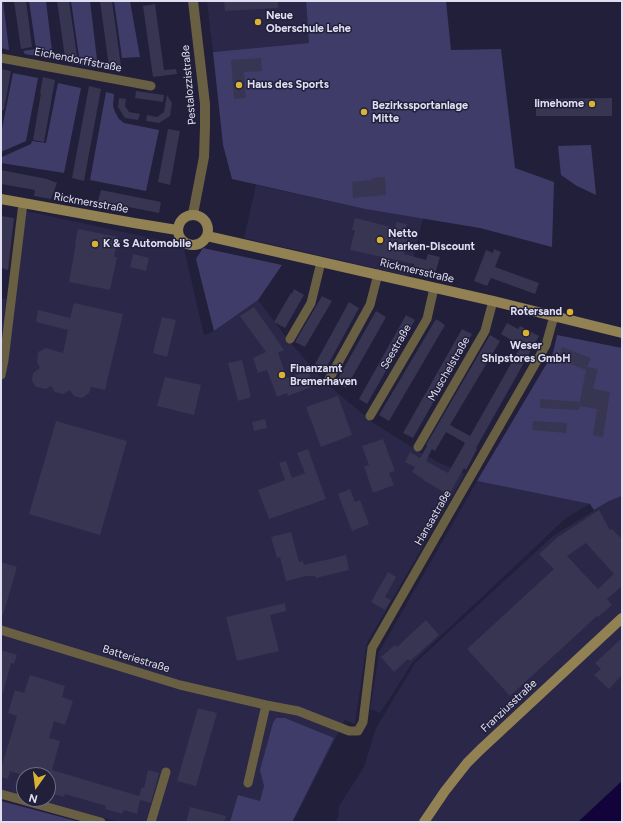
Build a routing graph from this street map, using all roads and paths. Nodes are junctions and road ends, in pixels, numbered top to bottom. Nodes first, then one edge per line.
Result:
1 (193, 1) edge
2 (1, 58) edge
3 (151, 86) dead end
4 (1, 199) edge
5 (23, 203) junction
6 (193, 214) junction
7 (177, 230) junction
8 (207, 236) junction
9 (321, 262) junction
10 (378, 274) junction
11 (434, 288) junction
12 (492, 301) junction
13 (554, 316) junction
14 (622, 333) edge
15 (290, 339) dead end
16 (1, 375) edge
17 (328, 381) dead end
18 (370, 416) dead end
19 (418, 447) dead end
20 (622, 618) edge
21 (1, 630) edge
22 (266, 705) junction
23 (349, 731) joint
24 (166, 772) dead end
25 (248, 783) dead end
26 (1, 794) edge
27 (101, 822) edge
28 (151, 822) edge
29 (424, 822) edge

1 - 6 street, Pestalozzistraße
2 - 3 street, Eichendorffstraße
4 - 5 main road, Rickmersstraße
5 - 7 main road, Rickmersstraße
5 - 16 street
6 - 7 main road
6 - 8 main road
7 - 8 main road
8 - 9 main road, Rickmersstraße
9 - 10 main road, Rickmersstraße
9 - 15 street
10 - 11 main road, Rickmersstraße
10 - 17 street
11 - 12 main road, Rickmersstraße
11 - 18 street, Seestraße
12 - 13 main road, Rickmersstraße
12 - 19 street, Muschelstraße
13 - 14 main road, Rickmersstraße
13 - 23 street, Hansastraße
20 - 29 main road, Franziusstraße
21 - 22 street, Batteriestraße
22 - 23 street, Batteriestraße
22 - 25 street
24 - 28 street
26 - 27 street

